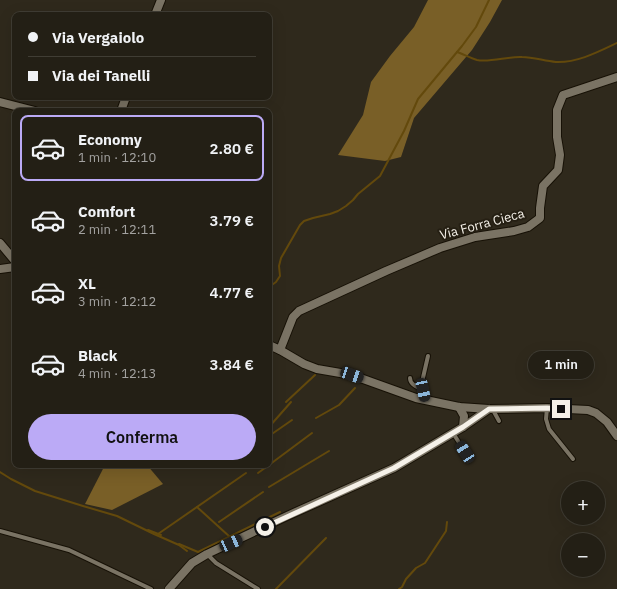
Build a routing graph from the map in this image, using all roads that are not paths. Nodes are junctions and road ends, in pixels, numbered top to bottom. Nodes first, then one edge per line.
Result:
1 (161, 0) edge
2 (156, 12) edge
3 (617, 77) edge
4 (0, 102) edge
5 (23, 108) edge
6 (0, 243) edge
7 (12, 258) edge
8 (12, 261) edge
9 (0, 269) edge
10 (272, 347) edge
11 (280, 350) junction
12 (428, 356) dead end
13 (410, 378) dead end
14 (423, 390) junction
15 (425, 400) junction
16 (459, 407) junction
17 (547, 408) junction
18 (491, 409) junction
19 (499, 421) dead end
20 (463, 427) junction
21 (453, 433) junction
22 (617, 436) edge
23 (465, 452) dead end
24 (573, 459) dead end
25 (0, 532) edge
26 (207, 554) junction
27 (151, 589) edge
28 (169, 589) edge
29 (258, 589) edge

1 - 2 street
3 - 11 street, Via Forra Cieca
4 - 5 street
6 - 7 street
8 - 9 street
10 - 11 street
11 - 15 street
12 - 14 lane
13 - 14 lane
14 - 15 lane
15 - 16 street
16 - 18 street
16 - 20 street
17 - 18 street
17 - 22 street
17 - 24 lane
18 - 19 lane
18 - 20 street
20 - 21 street
21 - 23 lane
21 - 26 street
25 - 27 lane
26 - 28 street
26 - 29 lane

